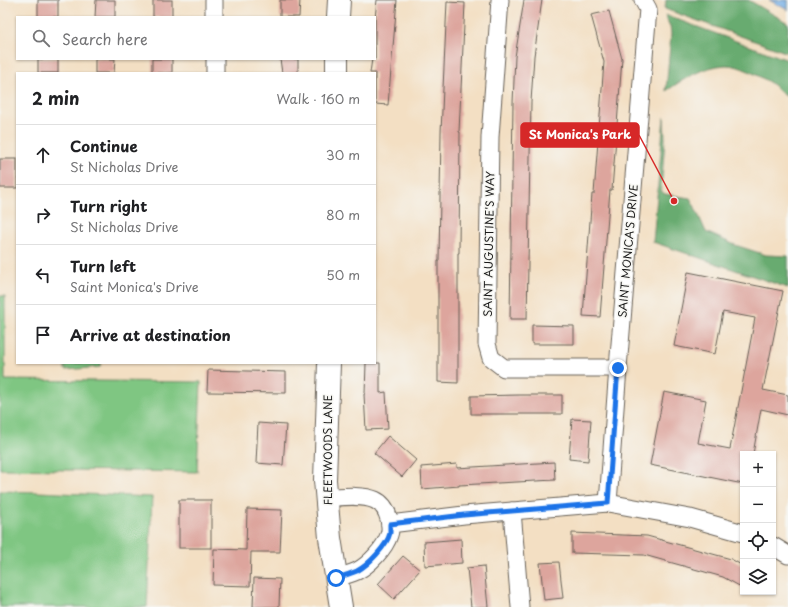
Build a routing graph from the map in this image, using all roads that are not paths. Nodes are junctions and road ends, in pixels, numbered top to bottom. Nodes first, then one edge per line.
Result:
1 (214, 0) edge
2 (339, 0) edge
3 (500, 0) edge
4 (643, 0) edge
5 (214, 16) edge
6 (338, 16) edge
7 (214, 60) edge
8 (337, 60) edge
9 (215, 72) edge
10 (337, 72) edge
11 (329, 364) edge
12 (618, 368) junction
13 (326, 498) junction
14 (608, 503) junction
15 (512, 510) junction
16 (390, 524) junction
17 (740, 532) edge
18 (776, 548) edge
19 (788, 555) edge
20 (336, 578) junction
21 (341, 607) edge
22 (520, 607) edge

1 - 5 street
2 - 6 street
3 - 12 street, SAINT AUGUSTINE'S WAY
4 - 12 street, SAINT MONICA'S DRIVE
7 - 9 street
8 - 10 street
11 - 13 street, FLEETWOODS LANE
12 - 14 street, SAINT MONICA'S DRIVE
13 - 16 street
13 - 20 street, FLEETWOODS LANE
14 - 15 street
14 - 17 street
15 - 16 street
15 - 22 street
16 - 20 street
18 - 19 street
20 - 21 street, FLEETWOODS LANE

